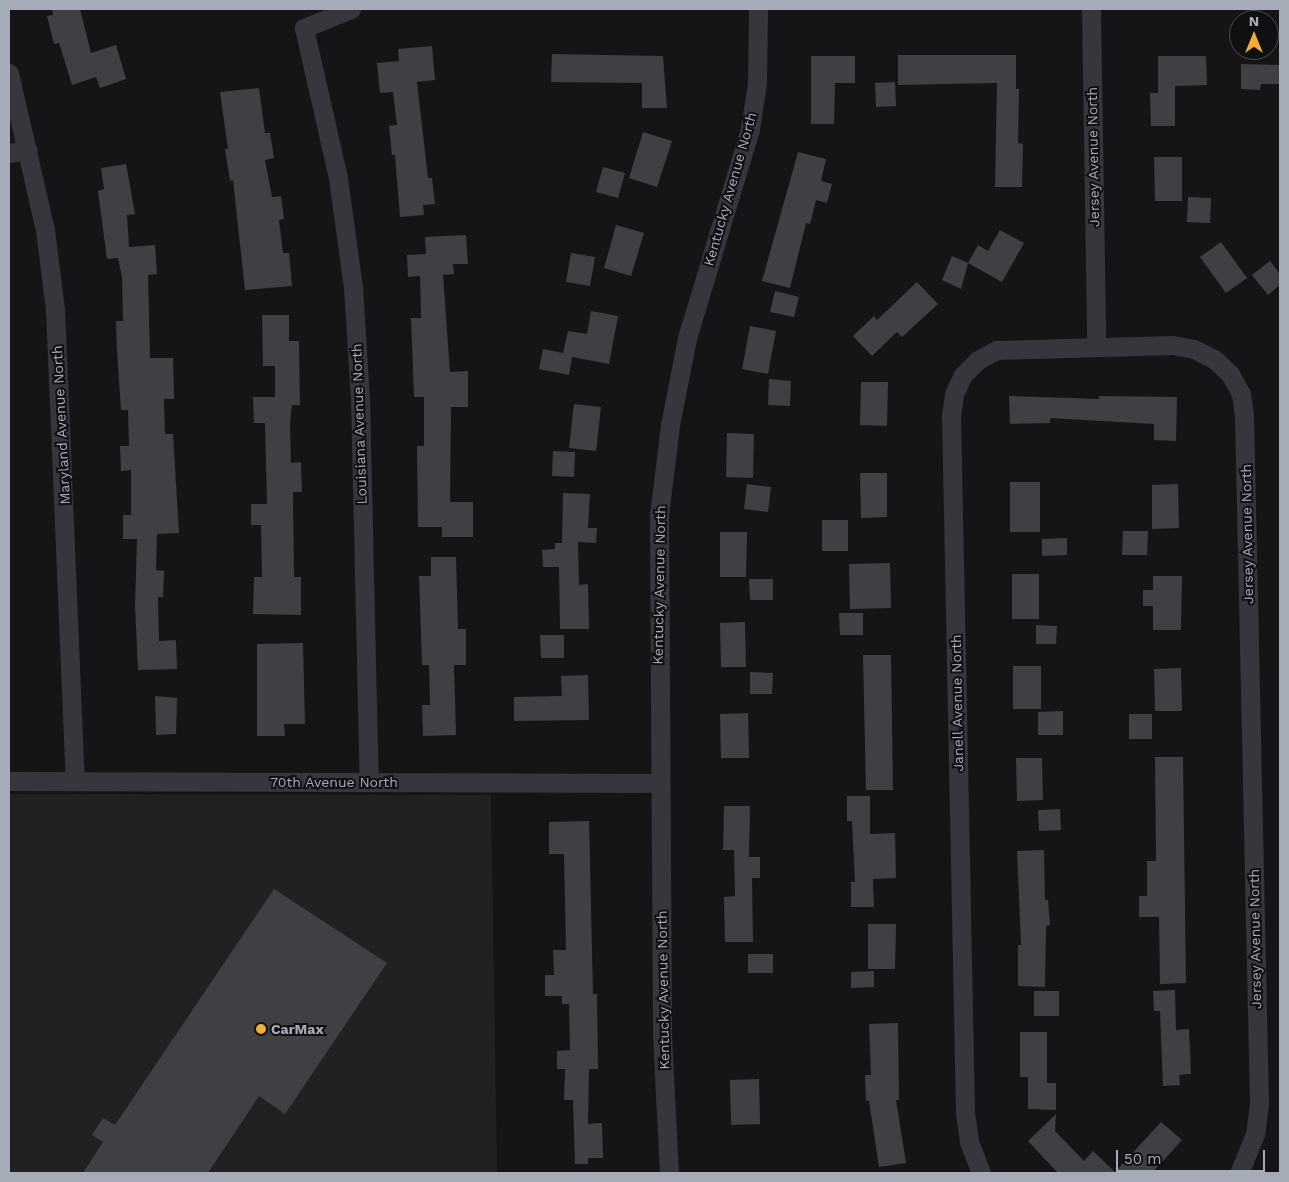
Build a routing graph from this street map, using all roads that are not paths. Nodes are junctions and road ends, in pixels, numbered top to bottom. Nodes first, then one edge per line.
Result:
1 (351, 9) edge
2 (758, 9) edge
3 (1091, 9) edge
4 (9, 74) edge
5 (28, 150) junction
6 (9, 153) edge
7 (1096, 346) junction
8 (9, 781) edge
9 (75, 781) junction
10 (369, 782) junction
11 (660, 783) junction
12 (669, 1173) edge
13 (981, 1173) edge
14 (1239, 1173) edge

1 - 10 street, Louisiana Avenue North
2 - 11 street, Kentucky Avenue North
3 - 7 street, Jersey Avenue North
4 - 5 street, Maryland Avenue North
5 - 6 street
5 - 9 street, Maryland Avenue North
7 - 13 street, Janell Avenue North
7 - 14 street, Jersey Avenue North
8 - 9 street, 70th Avenue North
9 - 10 street, 70th Avenue North
10 - 11 street, 70th Avenue North
11 - 12 street, Kentucky Avenue North

